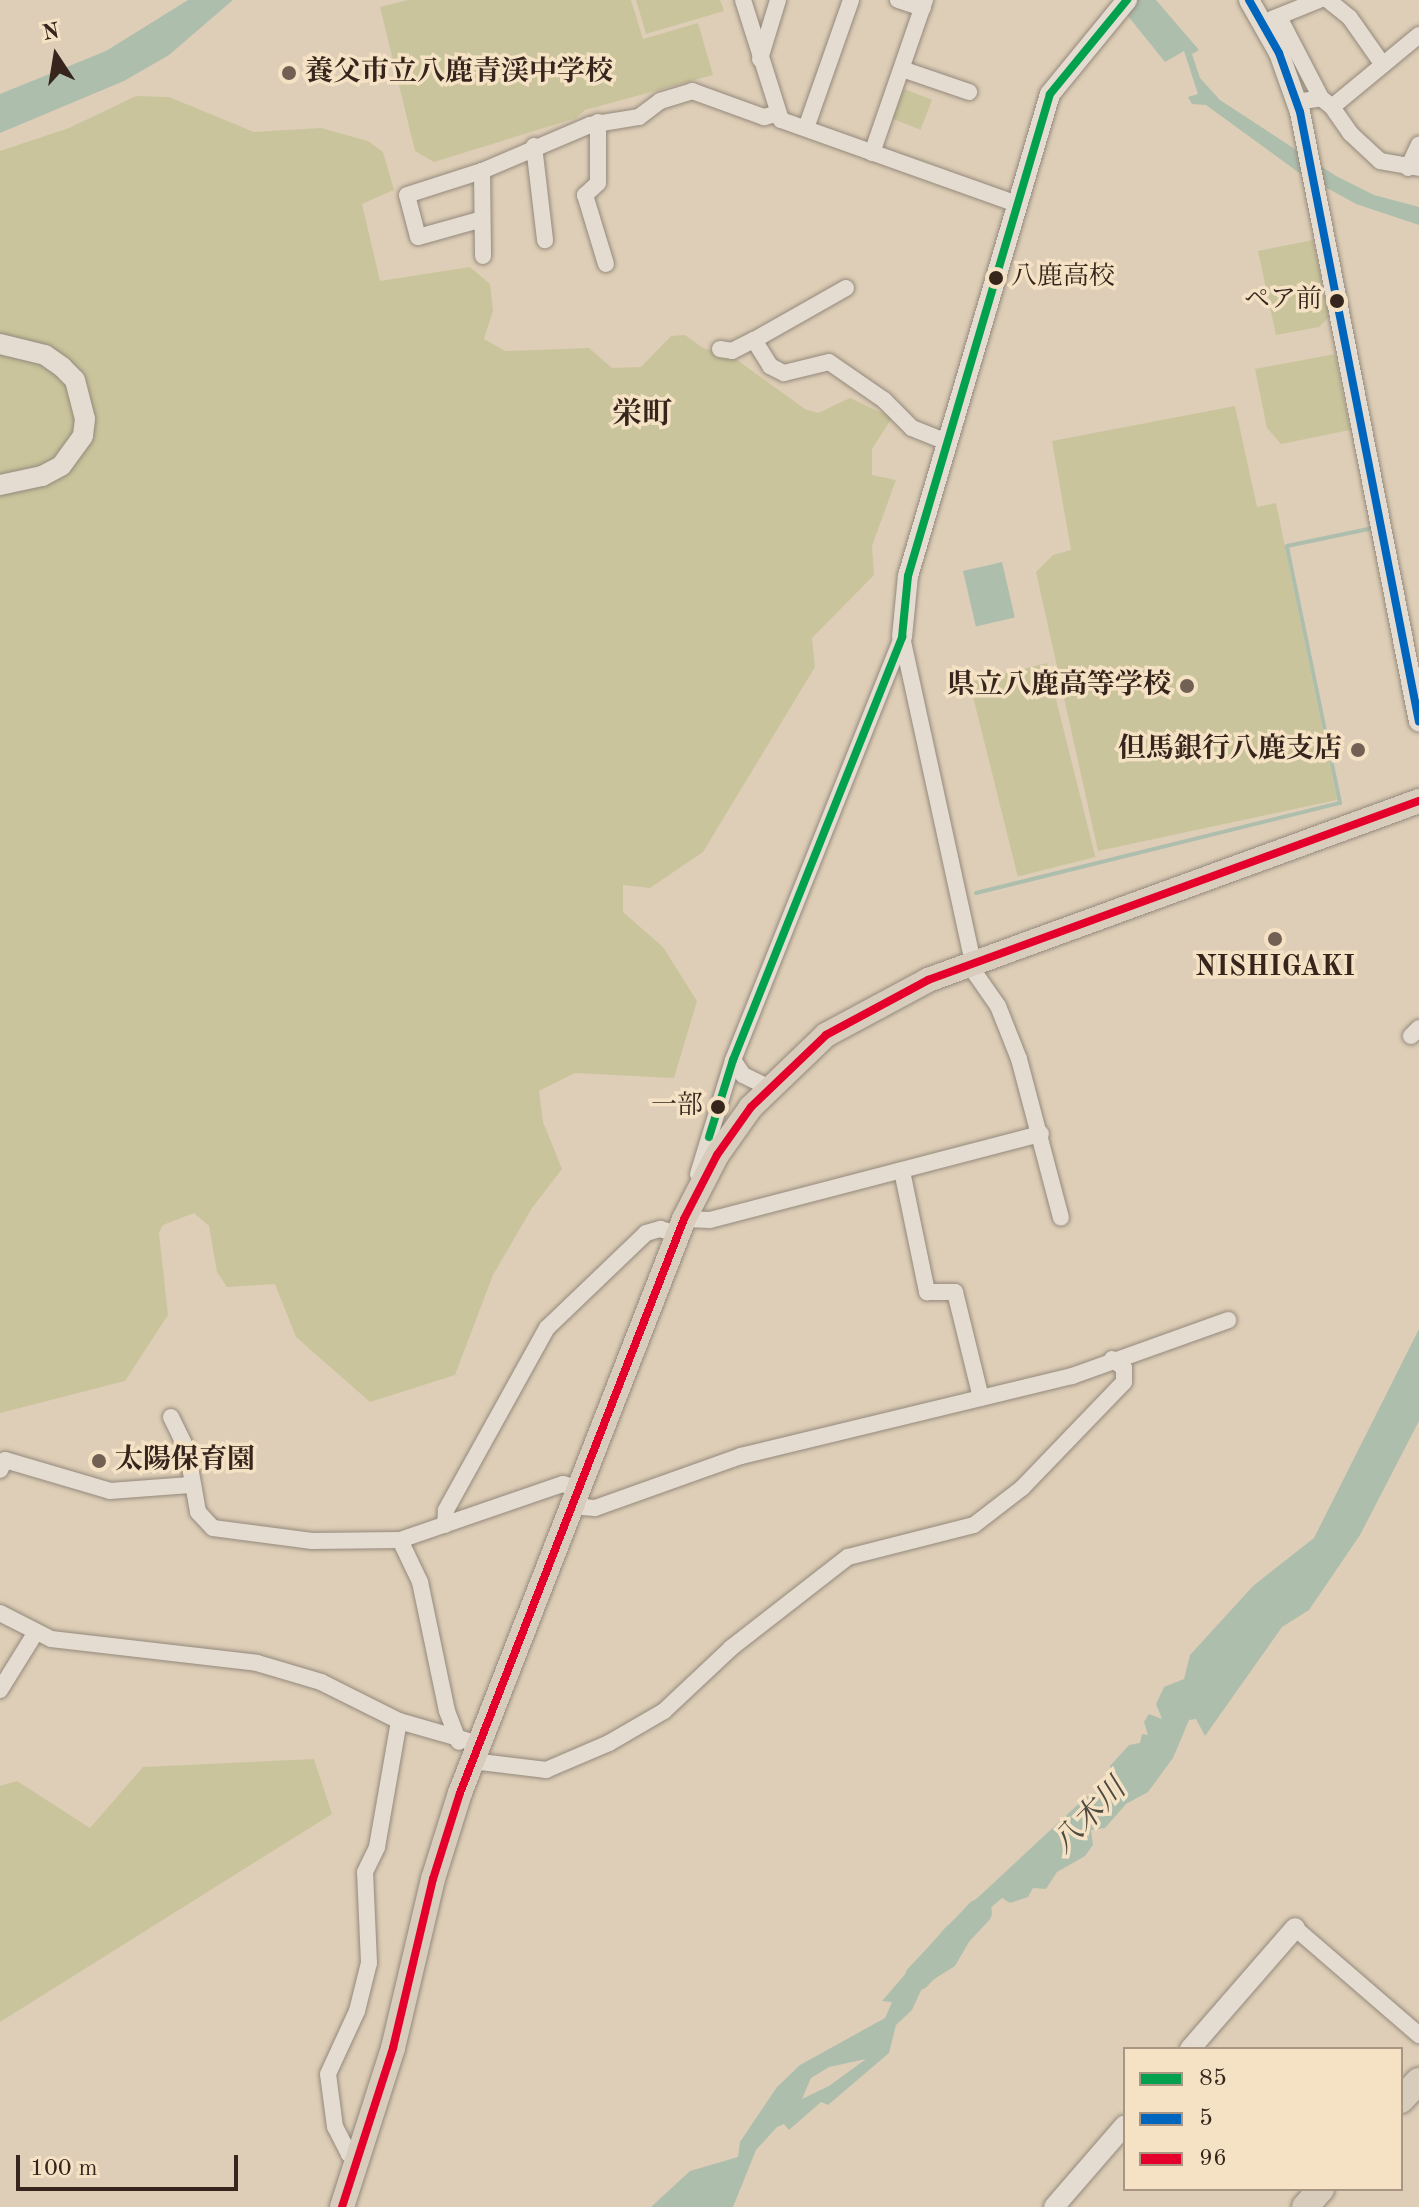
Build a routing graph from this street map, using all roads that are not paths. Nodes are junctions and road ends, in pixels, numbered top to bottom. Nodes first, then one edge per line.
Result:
1 (743, 0) edge
2 (778, 0) edge
3 (851, 0) edge
4 (898, 0) edge
5 (1127, 0) edge
6 (1249, 0) edge
7 (1319, 0) edge
8 (1328, 0) edge
9 (924, 4) edge
10 (1268, 20) junction
11 (1419, 35) edge
12 (760, 59) junction
13 (1383, 65) junction
14 (902, 69) junction
15 (969, 92) dead end
16 (1326, 102) junction
17 (1298, 107) junction
18 (775, 114) junction
19 (598, 122) junction
20 (806, 128) junction
21 (1419, 144) edge
22 (534, 146) junction
23 (872, 153) junction
24 (1414, 168) edge
25 (482, 171) junction
26 (1017, 204) junction
27 (479, 220) junction
28 (545, 240) dead end
29 (483, 256) dead end
30 (606, 264) dead end
31 (846, 288) dead end
32 (754, 340) junction
33 (0, 344) edge
34 (720, 349) dead end
35 (947, 442) junction
36 (0, 485) edge
37 (902, 637) junction
38 (1419, 722) edge
39 (1419, 801) edge
40 (973, 964) junction
41 (733, 1060) junction
42 (768, 1087) junction
43 (1041, 1134) junction
44 (902, 1171) junction
45 (1061, 1218) dead end
46 (681, 1226) junction
47 (1228, 1320) dead end
48 (1112, 1359) junction
49 (981, 1398) junction
50 (171, 1417) dead end
51 (0, 1470) edge
52 (190, 1485) junction
53 (576, 1488) junction
54 (445, 1525) junction
55 (400, 1540) junction
56 (0, 1613) edge
57 (36, 1632) junction
58 (0, 1690) edge
59 (399, 1721) junction
60 (470, 1749) junction
61 (1295, 1928) joint
62 (1419, 2035) edge
63 (1192, 2047) edge
64 (1419, 2081) edge
65 (1403, 2098) edge
66 (1123, 2127) edge
67 (360, 2158) junction
68 (1319, 2191) edge
69 (342, 2207) edge
70 (1054, 2207) edge
71 (1305, 2207) edge

1 - 12 street
2 - 12 street
3 - 20 street
4 - 9 street
5 - 26 street
6 - 10 street
7 - 10 street
8 - 13 street
9 - 14 street
10 - 16 street
10 - 17 street
11 - 13 street
12 - 18 street
13 - 16 street
14 - 15 street
14 - 23 street
16 - 17 street
16 - 24 street
17 - 38 street
18 - 19 street
18 - 20 street
19 - 22 street
19 - 30 street
20 - 23 street
21 - 24 street
22 - 25 street
22 - 28 street
23 - 26 street
25 - 27 street
25 - 27 street
26 - 35 street
27 - 29 street
31 - 32 street
32 - 34 street
32 - 35 street
33 - 36 street
35 - 37 street
37 - 40 street
37 - 41 street
39 - 40 main road
40 - 42 main road
40 - 43 street
41 - 42 street
41 - 46 street
42 - 46 main road
43 - 44 street
43 - 45 street
44 - 46 street
44 - 49 street
46 - 53 main road
46 - 54 street
47 - 48 street
48 - 49 street
48 - 60 street
49 - 53 street
50 - 52 street
51 - 52 street
52 - 55 street
53 - 54 street
53 - 60 main road
54 - 55 street
55 - 60 street
56 - 57 street
57 - 58 street
57 - 59 street
59 - 60 street
59 - 67 street
60 - 67 main road
61 - 62 street
61 - 63 street
64 - 65 highway
66 - 70 street
67 - 69 main road
68 - 71 highway

